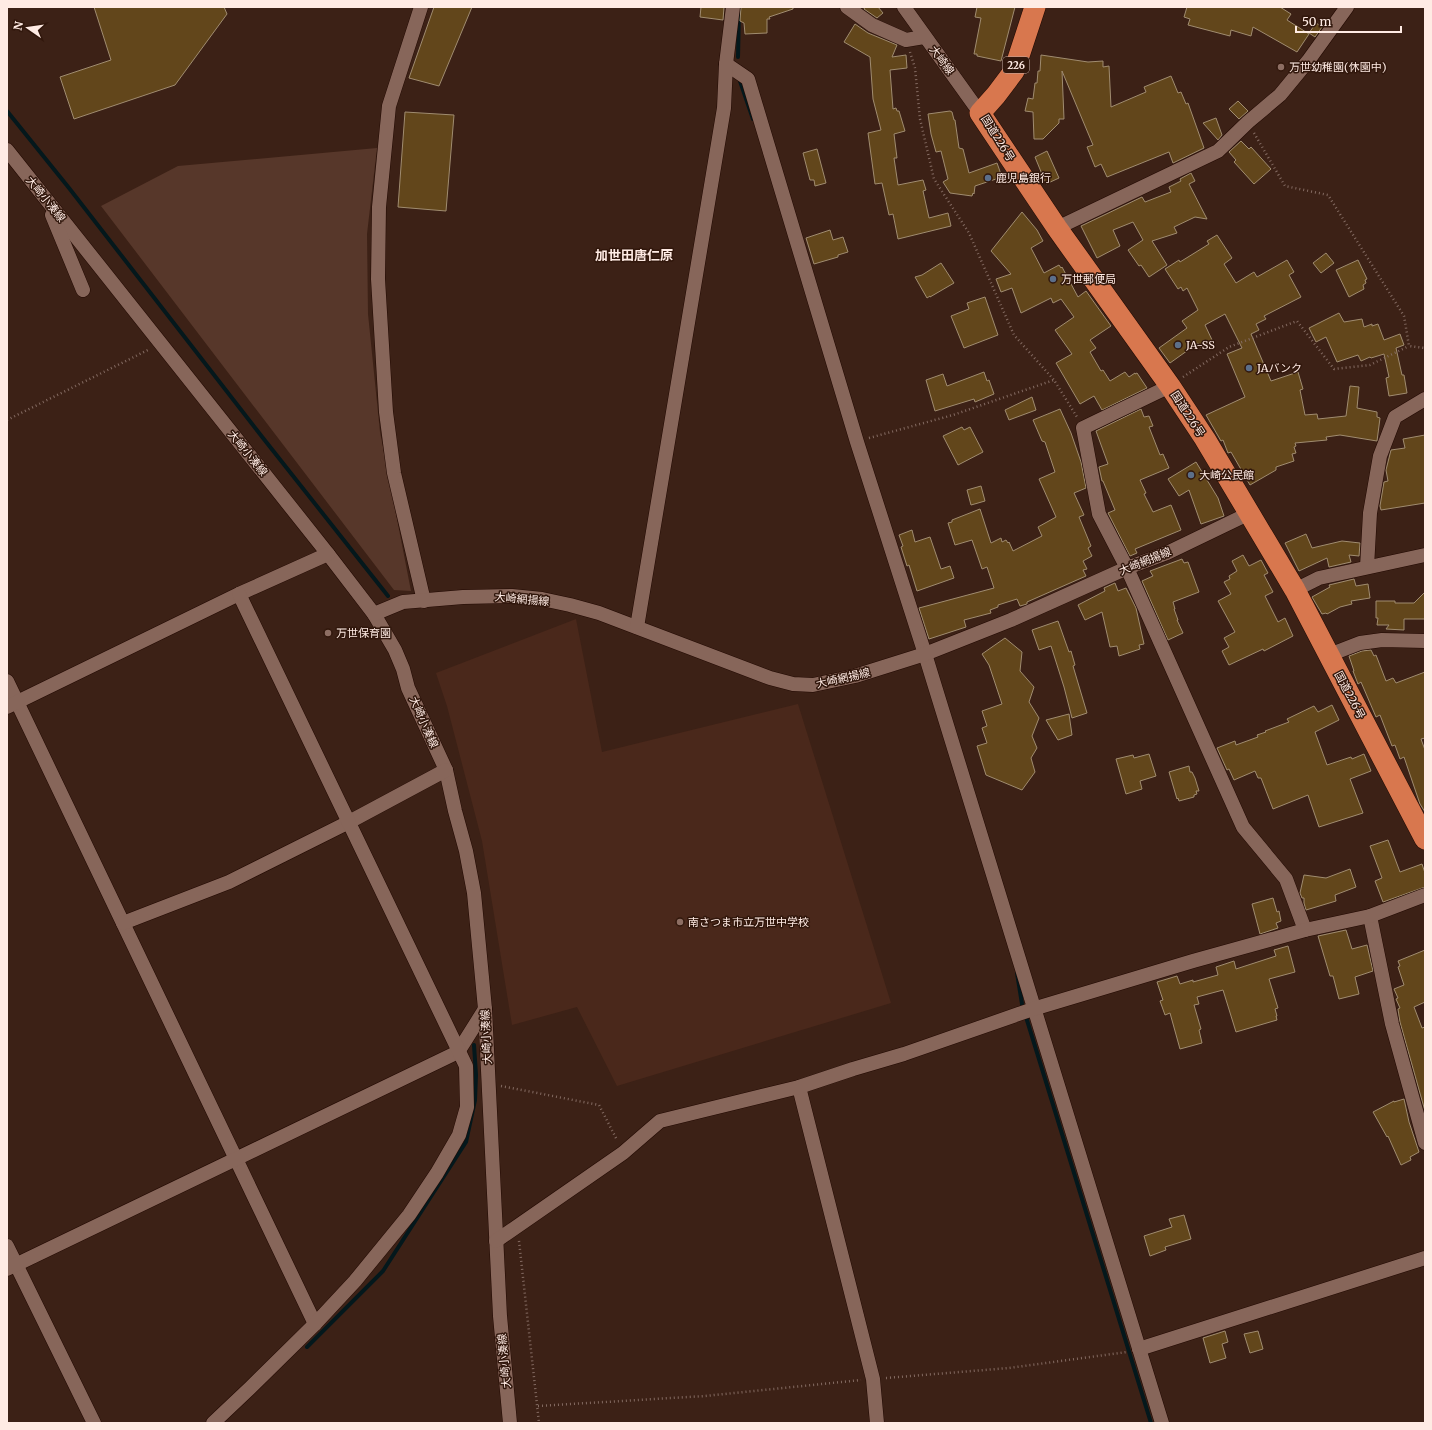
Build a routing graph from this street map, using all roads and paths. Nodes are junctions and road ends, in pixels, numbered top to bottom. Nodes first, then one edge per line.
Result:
1 (421, 7) edge
2 (733, 7) edge
3 (847, 7) edge
4 (904, 7) edge
5 (1035, 7) edge
6 (1347, 7) edge
7 (924, 37) junction
8 (906, 40) junction
9 (726, 64) junction
10 (980, 113) junction
11 (1248, 122) junction
12 (7, 150) edge
13 (46, 198) junction
14 (1057, 228) junction
15 (84, 290) dead end
16 (161, 344) junction
17 (1409, 346) junction
18 (1425, 348) edge
19 (1054, 380) junction
20 (1170, 386) junction
21 (1425, 399) edge
22 (7, 420) edge
23 (1083, 428) junction
24 (857, 442) junction
25 (1250, 513) junction
26 (328, 554) junction
27 (1425, 554) edge
28 (1367, 567) junction
29 (1127, 568) junction
30 (1295, 590) junction
31 (239, 594) junction
32 (424, 601) junction
33 (374, 614) junction
34 (636, 627) junction
35 (1425, 641) edge
36 (925, 654) junction
37 (1329, 655) junction
38 (7, 681) edge
39 (12, 704) edge
40 (446, 770) junction
41 (348, 822) junction
42 (1425, 839) edge
43 (1425, 895) edge
44 (1370, 916) junction
45 (123, 923) junction
46 (1305, 930) junction
47 (485, 1009) junction
48 (1029, 1011) junction
49 (458, 1052) junction
50 (488, 1084) junction
51 (799, 1087) junction
52 (1425, 1143) edge
53 (623, 1153) junction
54 (236, 1159) junction
55 (518, 1226) junction
56 (496, 1241) junction
57 (7, 1246) edge
58 (1425, 1258) edge
59 (12, 1267) edge
60 (315, 1324) junction
61 (1139, 1349) junction
62 (1122, 1354) dead end
63 (873, 1379) junction
64 (538, 1406) junction
65 (94, 1423) edge
66 (213, 1423) edge
67 (510, 1423) edge
68 (539, 1423) edge
69 (877, 1423) edge
70 (1162, 1423) edge

1 - 32 street
2 - 9 street
3 - 8 street
4 - 7 street, 大崎線
5 - 10 highway, 国道226号 / 226
6 - 11 street
7 - 8 street
7 - 10 street, 大崎線
8 - 19 path
9 - 24 street
9 - 34 street
10 - 14 highway, 国道226号
11 - 14 street
11 - 17 path
12 - 13 street, 大崎小湊線
13 - 15 street
13 - 16 street, 大崎小湊線
14 - 20 highway, 国道226号
16 - 22 path
16 - 26 street, 大崎小湊線
17 - 18 path
17 - 20 path
19 - 23 path
19 - 24 path
20 - 23 street
20 - 25 highway, 国道226号
21 - 28 street
23 - 29 street
24 - 36 street
25 - 29 street, 大崎網揚線
25 - 30 highway, 国道226号
26 - 31 street
26 - 33 street, 大崎小湊線
27 - 28 street
28 - 30 street
29 - 36 street, 大崎網揚線
29 - 46 street
30 - 37 highway, 国道226号
31 - 39 street
31 - 41 street
32 - 33 street, 大崎網揚線
32 - 34 street, 大崎網揚線
33 - 40 street, 大崎小湊線
34 - 36 street, 大崎網揚線
35 - 37 street
36 - 48 street
37 - 42 highway, 国道226号
38 - 39 street
39 - 45 street
40 - 41 street
40 - 47 street, 大崎小湊線
41 - 45 street
41 - 49 street
43 - 44 street
44 - 46 street
44 - 52 street
45 - 54 street
46 - 48 street
47 - 49 street
47 - 50 street, 大崎小湊線
48 - 51 street
48 - 61 street
49 - 54 street
49 - 60 street
50 - 53 path
50 - 56 street, 大崎小湊線
51 - 53 street
51 - 63 street
53 - 55 street
54 - 59 street
54 - 60 street
55 - 56 street
55 - 64 path
56 - 67 street, 大崎小湊線
57 - 59 street
58 - 61 street
59 - 65 street
60 - 66 street
61 - 70 street
62 - 63 path
63 - 64 path
63 - 69 street
64 - 68 path

